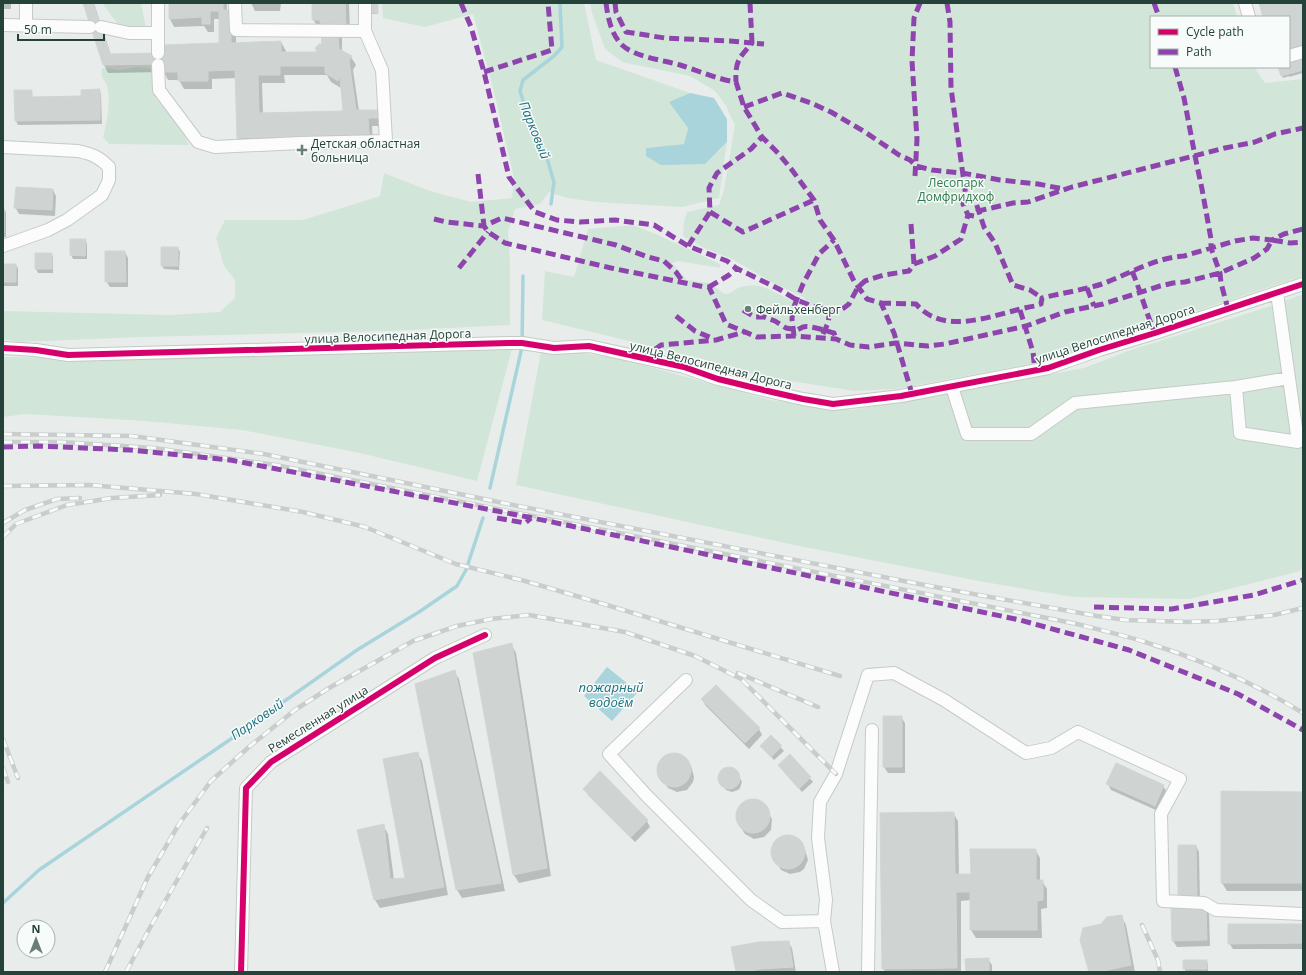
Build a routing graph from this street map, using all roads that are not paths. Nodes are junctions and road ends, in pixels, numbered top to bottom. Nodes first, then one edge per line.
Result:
1 (26, 3) edge
2 (158, 3) edge
3 (235, 3) edge
4 (365, 3) edge
5 (1245, 3) edge
6 (1249, 16) edge
7 (3, 26) edge
8 (26, 26) junction
9 (365, 31) junction
10 (158, 34) junction
11 (1303, 52) edge
12 (1290, 56) edge
13 (3, 147) edge
14 (3, 246) edge
15 (1303, 284) edge
16 (1277, 293) junction
17 (3, 348) edge
18 (1289, 378) junction
19 (952, 387) junction
20 (1236, 387) junction
21 (485, 636) dead end
22 (686, 680) dead end
23 (872, 730) dead end
24 (1303, 914) edge
25 (824, 920) junction
26 (242, 972) edge
27 (833, 972) edge
28 (868, 972) edge

1 - 8 street
2 - 10 street
3 - 9 street
4 - 9 street
5 - 6 street
7 - 8 street
8 - 10 street
9 - 10 street
11 - 12 street
13 - 14 street
15 - 16 street, улица Велосипедная Дорога
16 - 18 street
16 - 19 street, улица Велосипедная Дорога
17 - 19 street, улица Велосипедная Дорога
18 - 20 street
18 - 20 street
19 - 20 street
21 - 26 street, Ремесленная улица
22 - 25 street
23 - 28 street
24 - 25 street
25 - 27 street

